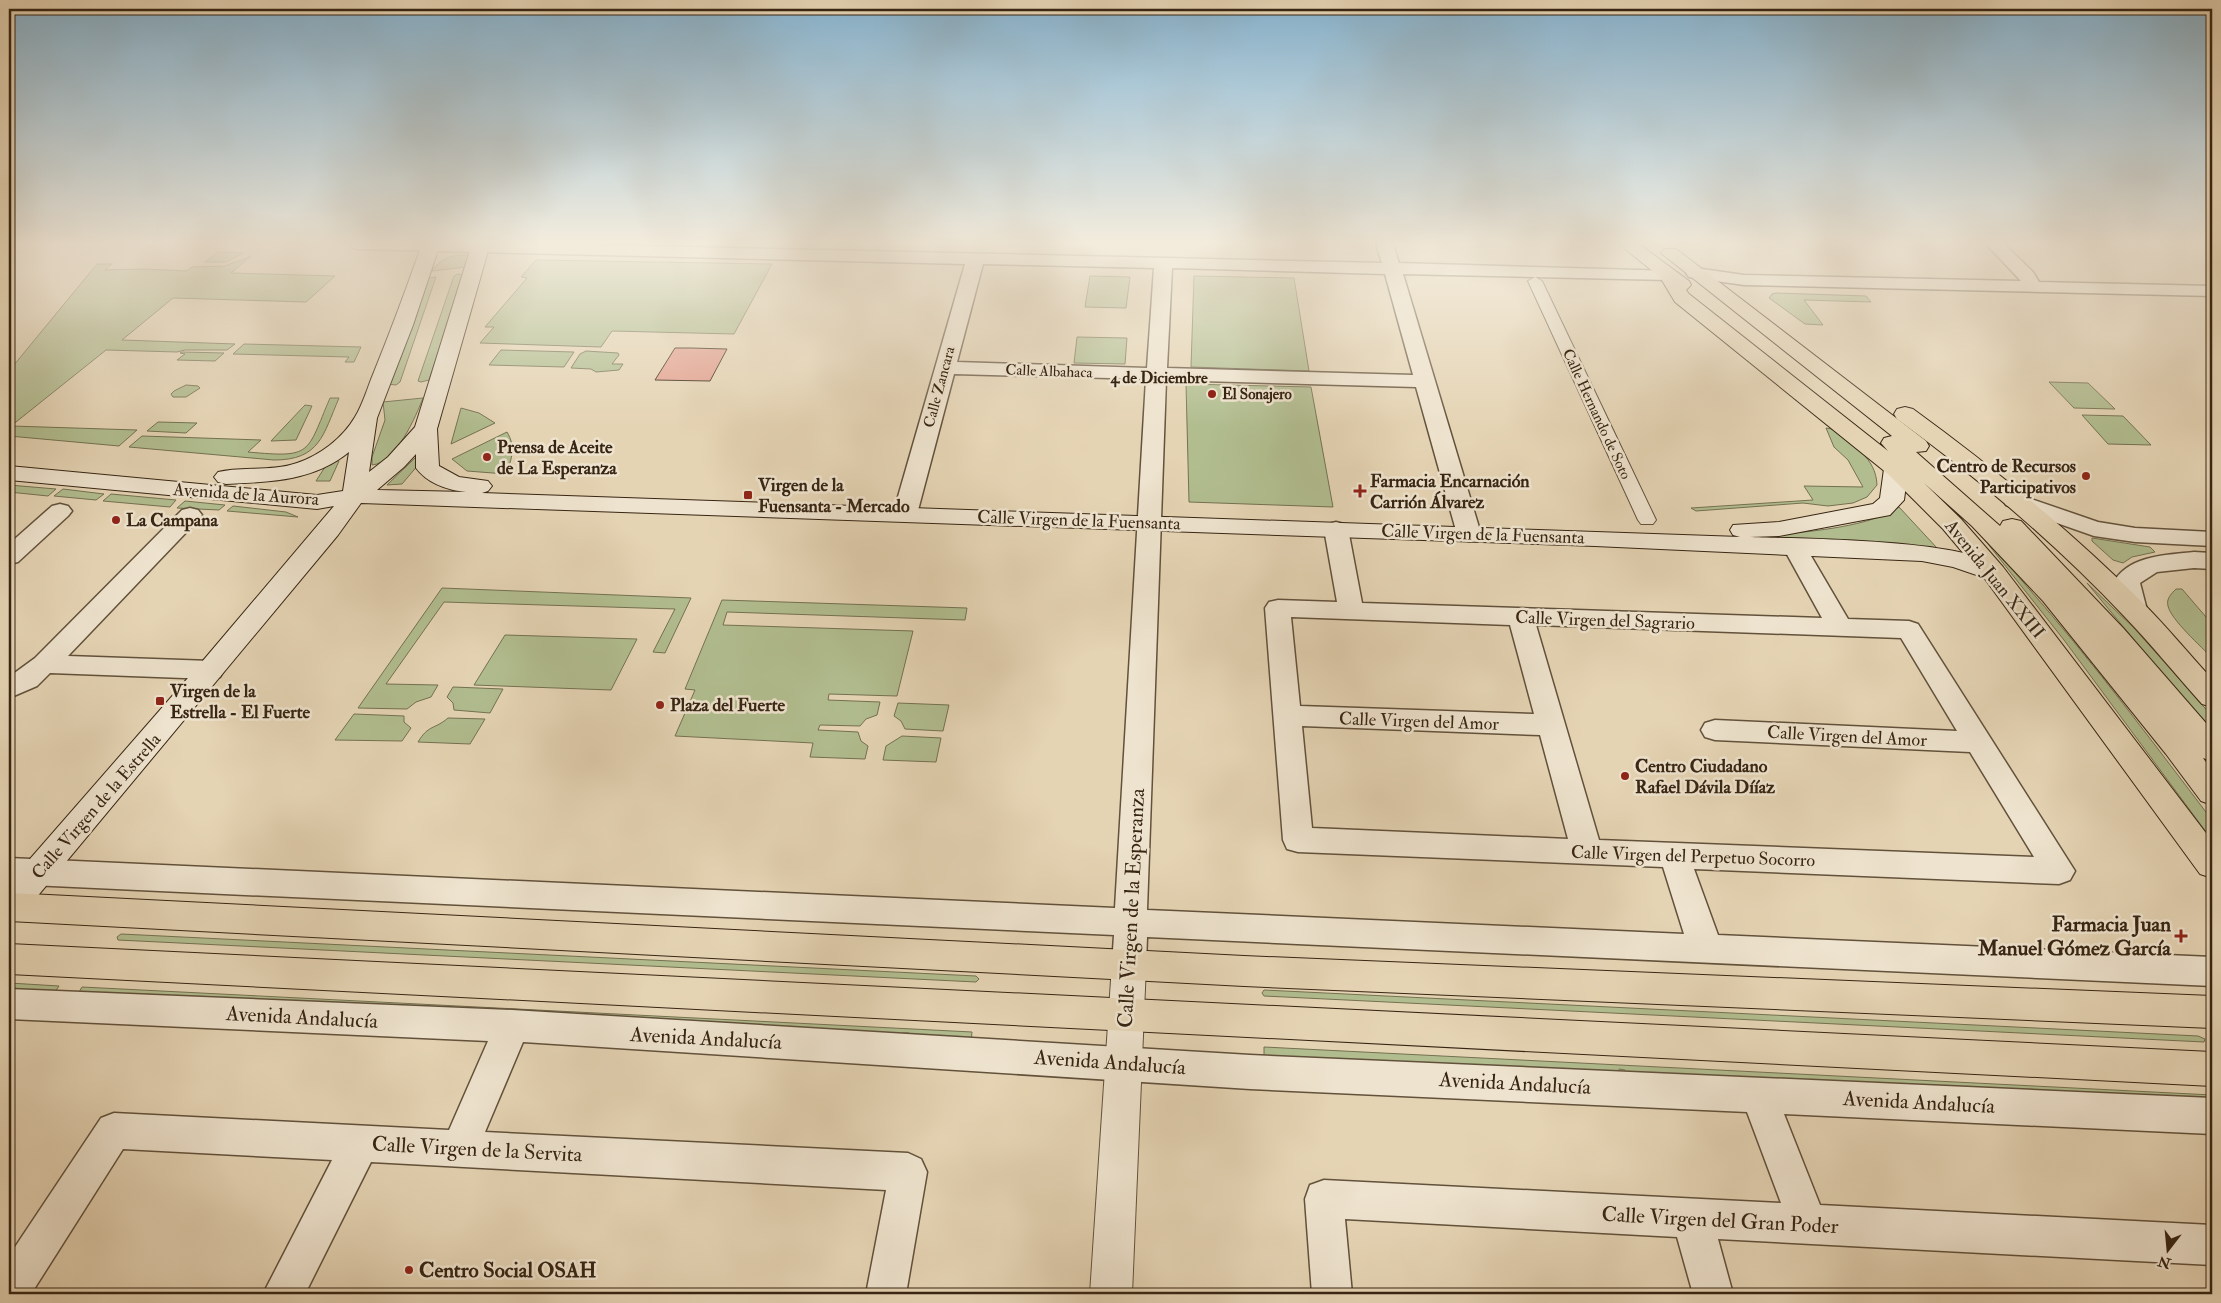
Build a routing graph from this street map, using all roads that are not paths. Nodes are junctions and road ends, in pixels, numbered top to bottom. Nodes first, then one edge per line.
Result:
1 (410, 305) edge
2 (462, 305) edge
3 (962, 305) edge
4 (1161, 305) edge
5 (1402, 305) edge
6 (1546, 305) edge
7 (1690, 305) edge
8 (1710, 305) edge
9 (1736, 305) edge
10 (1756, 305) edge
11 (944, 368) junction
12 (1158, 374) junction
13 (1424, 381) junction
14 (366, 418) junction
15 (426, 429) junction
16 (9, 456) edge
17 (1896, 470) junction
18 (9, 473) edge
19 (226, 477) junction
20 (354, 496) junction
21 (2014, 500) junction
22 (562, 502) junction
23 (60, 511) dead end
24 (905, 514) junction
25 (190, 515) dead end
26 (1647, 520) dead end
27 (1148, 522) junction
28 (1336, 529) junction
29 (1469, 534) junction
30 (1595, 538) junction
31 (2212, 538) edge
32 (1796, 549) junction
33 (9, 557) edge
34 (2212, 561) edge
35 (1994, 573) junction
36 (2134, 610) junction
37 (1351, 611) junction
38 (1521, 617) junction
39 (1840, 628) junction
40 (44, 664) junction
41 (211, 670) junction
42 (9, 690) edge
43 (2212, 697) edge
44 (1288, 716) junction
45 (1551, 725) junction
46 (1715, 730) dead end
47 (1979, 742) junction
48 (2212, 750) edge
49 (2212, 793) edge
50 (1586, 852) junction
51 (1674, 855) junction
52 (2212, 865) edge
53 (24, 872) edge
54 (9, 907) edge
55 (1132, 924) junction
56 (1706, 949) junction
57 (9, 959) edge
58 (1129, 965) junction
59 (2212, 972) edge
60 (9, 1004) edge
61 (2212, 1012) edge
62 (1126, 1014) junction
63 (512, 1026) junction
64 (1123, 1064) junction
65 (2212, 1069) edge
66 (1758, 1094) junction
67 (2212, 1116) edge
68 (360, 1143) junction
69 (460, 1148) junction
70 (1692, 1218) junction
71 (1808, 1224) junction
72 (2212, 1245) edge
73 (9, 1292) edge
74 (284, 1294) edge
75 (886, 1294) edge
76 (1111, 1294) edge
77 (1332, 1294) edge
78 (1713, 1294) edge

1 - 14 main road
2 - 15 main road
3 - 11 street, Calle Zancara
4 - 12 street, Calle Virgen de la Esperanza
5 - 13 street
6 - 26 street, Calle Hernando de Soto
7 - 17 main road, Avenida Juan XXIII
8 - 49 main road, Avenida Juan XXIII
9 - 48 main road
10 - 21 main road
11 - 12 street, Calle Albahaca
11 - 24 street, Calle Zancara
12 - 13 street, Calle Albahaca
12 - 27 street, Calle Virgen de la Esperanza
13 - 29 street
14 - 19 main road, Avenida de la Aurora
14 - 20 main road
15 - 20 main road
15 - 22 main road, Calle Virgen de la Fuensanta
16 - 19 main road, Avenida de la Aurora
17 - 30 main road, Calle Virgen de la Fuensanta
17 - 35 main road, Avenida Juan XXIII
18 - 20 main road, Avenida de la Aurora
19 - 20 main road, Avenida de la Aurora
20 - 22 main road, Calle Virgen de la Fuensanta
20 - 41 main road, Calle Virgen de la Estrella
21 - 31 street
21 - 36 main road
22 - 24 main road, Calle Virgen de la Fuensanta
23 - 33 street
24 - 27 main road, Calle Virgen de la Fuensanta
25 - 40 street
27 - 28 main road, Calle Virgen de la Fuensanta
27 - 55 street, Calle Virgen de la Esperanza
28 - 29 main road, Calle Virgen de la Fuensanta
28 - 37 street
29 - 30 main road, Calle Virgen de la Fuensanta
30 - 32 main road, Calle Virgen de la Fuensanta
32 - 35 main road, Calle Virgen de la Fuensanta
32 - 39 street
34 - 36 street
35 - 52 main road, Avenida Juan XXIII
36 - 43 main road
37 - 38 street, Calle Virgen del Sagrario
37 - 44 street, Calle Virgen del Sagrario
38 - 39 street, Calle Virgen del Sagrario
38 - 45 street
39 - 47 street, Calle Virgen del Sagrario
40 - 41 street
40 - 42 street
41 - 53 main road, Calle Virgen de la Estrella
44 - 45 street, Calle Virgen del Amor
44 - 50 street, Calle Virgen del Perpetuo Socorro
45 - 50 street
46 - 47 street, Calle Virgen del Amor
47 - 51 street, Calle Virgen del Perpetuo Socorro
50 - 51 street, Calle Virgen del Perpetuo Socorro
51 - 56 street
53 - 54 main road, Calle Virgen de la Estrella
53 - 55 street
54 - 58 main road
55 - 56 street
55 - 58 street, Calle Virgen de la Esperanza
56 - 59 street
57 - 62 main road
58 - 61 main road
58 - 62 main road, Calle Virgen de la Esperanza
60 - 63 street, Avenida Andalucía
62 - 64 main road, Calle Virgen de la Esperanza
62 - 65 main road
63 - 64 street, Avenida Andalucía
63 - 69 street
64 - 66 street, Avenida Andalucía
64 - 76 main road, Calle Virgen de la Esperanza
66 - 67 street, Avenida Andalucía
66 - 71 street
68 - 69 street, Calle Virgen de la Servita
68 - 73 street, Calle Virgen de la Servita
68 - 74 street
69 - 75 street, Calle Virgen de la Servita
70 - 71 street, Calle Virgen del Gran Poder
70 - 77 street, Calle Virgen del Gran Poder
70 - 78 street
71 - 72 street, Calle Virgen del Gran Poder

